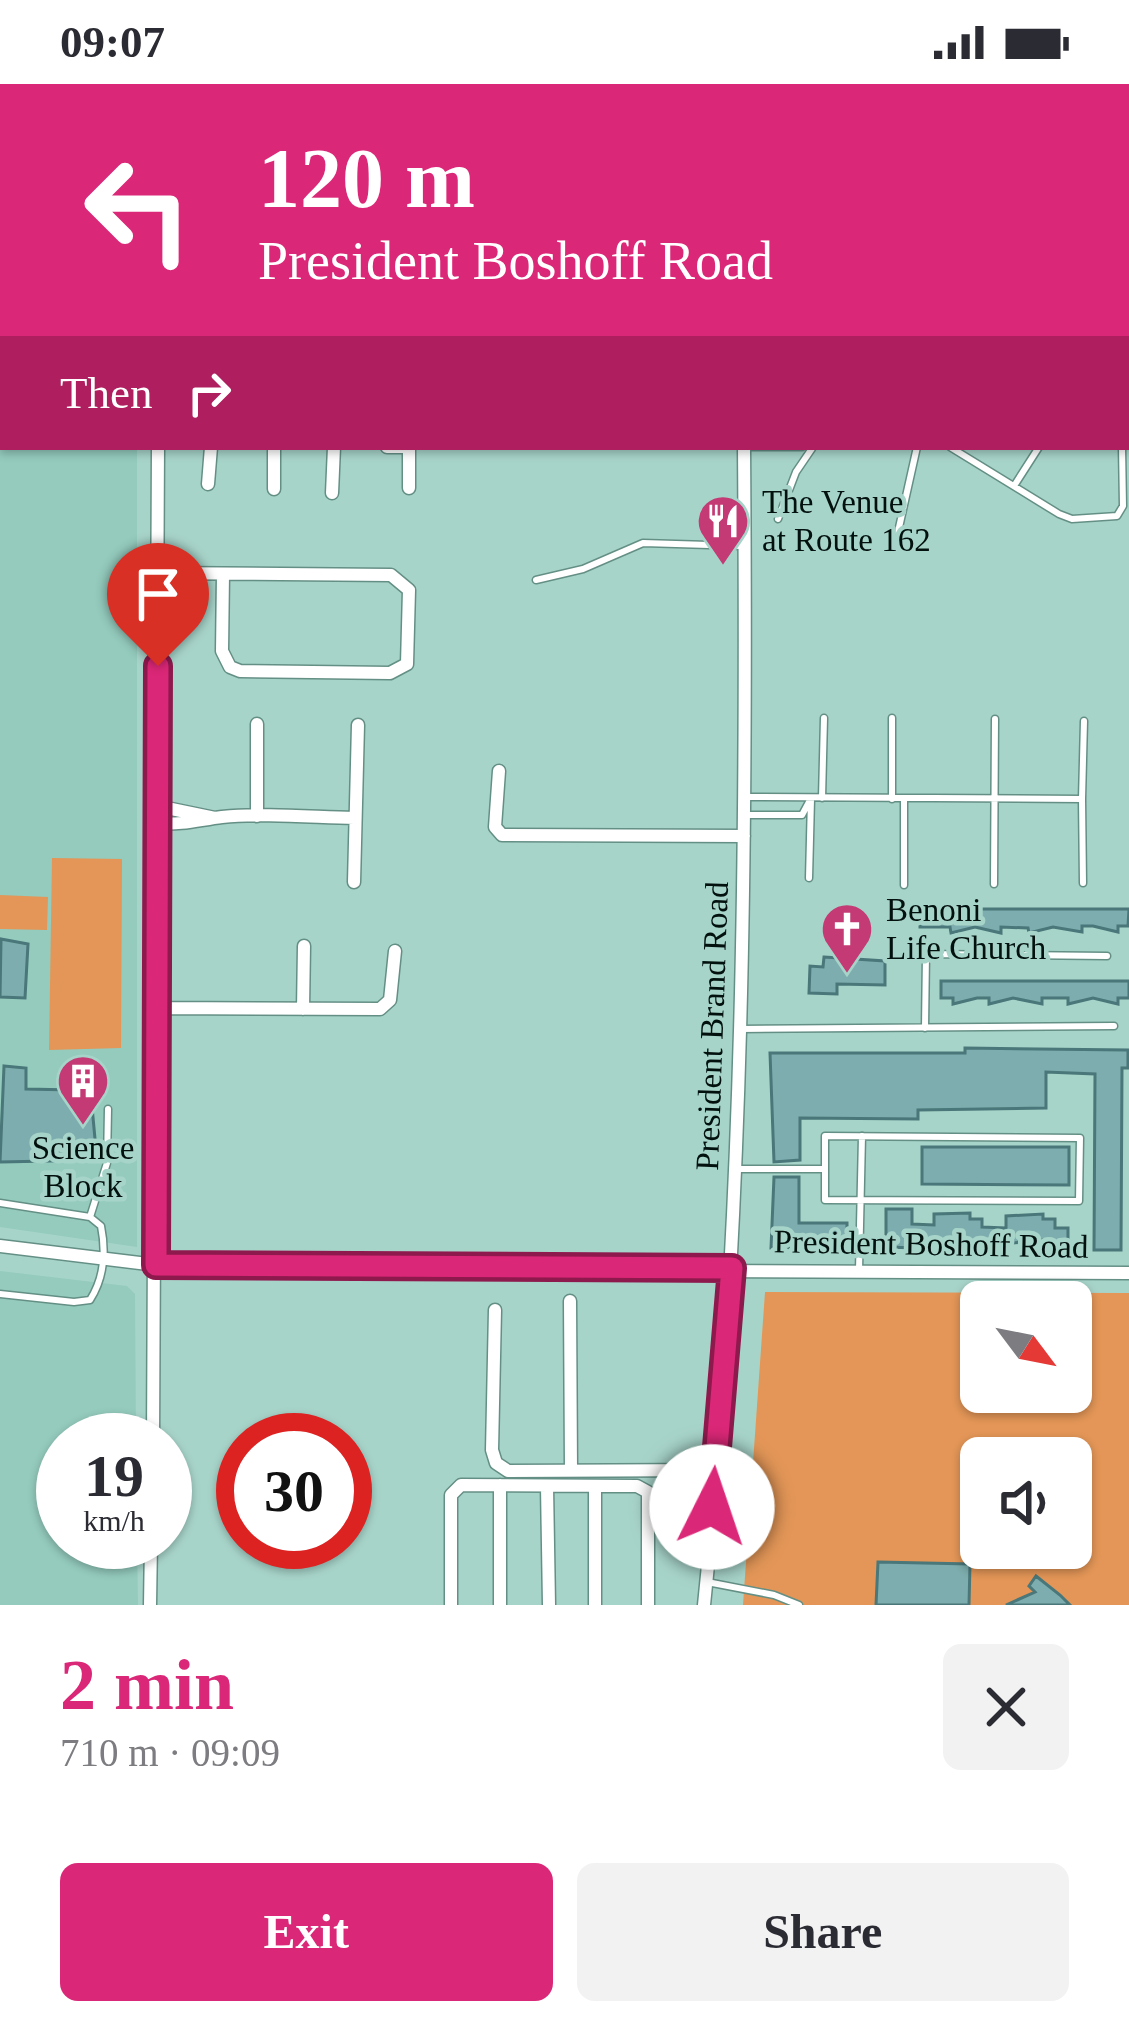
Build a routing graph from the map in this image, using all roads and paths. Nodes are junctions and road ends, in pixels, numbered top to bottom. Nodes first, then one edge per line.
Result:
1 (158, 450) edge
2 (211, 450) edge
3 (274, 450) edge
4 (334, 450) edge
5 (410, 450) edge
6 (745, 450) edge
7 (811, 450) edge
8 (916, 450) edge
9 (955, 450) edge
10 (1037, 450) edge
11 (1122, 450) edge
12 (208, 484) dead end
13 (1014, 486) junction
14 (409, 488) dead end
15 (274, 489) dead end
16 (332, 493) dead end
17 (778, 519) dead end
18 (898, 532) dead end
19 (745, 547) junction
20 (158, 573) junction
21 (223, 574) junction
22 (536, 580) dead end
23 (824, 718) dead end
24 (892, 718) dead end
25 (995, 719) dead end
26 (1084, 721) dead end
27 (257, 724) dead end
28 (358, 725) dead end
29 (499, 771) dead end
30 (745, 797) junction
31 (811, 799) junction
32 (822, 799) junction
33 (892, 799) junction
34 (904, 799) junction
35 (994, 799) junction
36 (1082, 799) junction
37 (158, 806) junction
38 (744, 815) junction
39 (256, 816) junction
40 (215, 818) junction
41 (354, 818) junction
42 (157, 823) junction
43 (744, 836) junction
44 (809, 878) dead end
45 (354, 882) dead end
46 (1083, 883) dead end
47 (994, 884) dead end
48 (904, 885) dead end
49 (304, 946) dead end
50 (394, 951) dead end
51 (1107, 956) dead end
52 (157, 1008) junction
53 (303, 1009) junction
54 (1114, 1026) dead end
55 (925, 1028) junction
56 (739, 1029) junction
57 (108, 1109) dead end
58 (862, 1136) junction
59 (735, 1169) junction
60 (825, 1169) junction
61 (861, 1200) junction
62 (0, 1203) edge
63 (90, 1217) junction
64 (0, 1246) edge
65 (103, 1258) junction
66 (156, 1265) junction
67 (732, 1268) junction
68 (859, 1270) junction
69 (1129, 1273) edge
70 (0, 1294) edge
71 (570, 1301) dead end
72 (495, 1310) dead end
73 (153, 1413) edge
74 (571, 1470) junction
75 (715, 1470) junction
76 (500, 1485) junction
77 (547, 1486) junction
78 (595, 1486) junction
79 (151, 1569) edge
80 (707, 1582) junction
81 (150, 1605) edge
82 (451, 1605) edge
83 (500, 1605) edge
84 (549, 1605) edge
85 (596, 1605) edge
86 (648, 1605) edge
87 (704, 1605) edge
88 (799, 1605) edge

1 - 20 street
2 - 12 street
3 - 15 street
4 - 16 street
5 - 14 street
6 - 19 street, President Brand Road
7 - 17 lane
8 - 18 lane
9 - 13 lane
10 - 13 lane
11 - 13 lane
19 - 22 lane
19 - 30 street, President Brand Road
20 - 21 street
20 - 37 street
21 - 21 street
23 - 32 lane
24 - 33 lane
25 - 35 lane
26 - 36 lane
27 - 39 street
28 - 41 street
29 - 43 street
30 - 31 lane
30 - 38 street, President Brand Road
31 - 32 lane
31 - 38 lane
31 - 44 lane
32 - 33 lane
33 - 34 lane
34 - 35 lane
34 - 48 lane
35 - 36 lane
35 - 47 lane
36 - 46 lane
37 - 40 street
37 - 42 street
38 - 43 street, President Brand Road
39 - 40 street
39 - 41 street
40 - 42 street
41 - 45 street
42 - 52 street
43 - 56 street, President Brand Road
49 - 53 street
50 - 53 street
51 - 55 lane
52 - 53 street
52 - 66 street
54 - 55 lane
55 - 56 lane
56 - 59 street, President Brand Road
57 - 63 lane
58 - 60 lane
58 - 61 lane
58 - 61 lane
59 - 60 lane
59 - 67 street, President Brand Road
60 - 61 lane
61 - 68 lane
62 - 63 lane
63 - 65 lane
64 - 65 street, President Boshoff Road
65 - 66 street, President Boshoff Road
65 - 70 lane
66 - 67 street, President Boshoff Road
66 - 73 street
67 - 68 street, President Boshoff Road
67 - 75 street, President Brand Road
68 - 69 street, President Boshoff Road
71 - 74 street
72 - 74 street
74 - 75 street
75 - 80 street, President Brand Road
76 - 77 street
76 - 82 street
76 - 83 street
77 - 78 street
77 - 84 street
78 - 85 street
78 - 86 street
79 - 81 street
80 - 87 street, President Brand Road
80 - 88 lane

